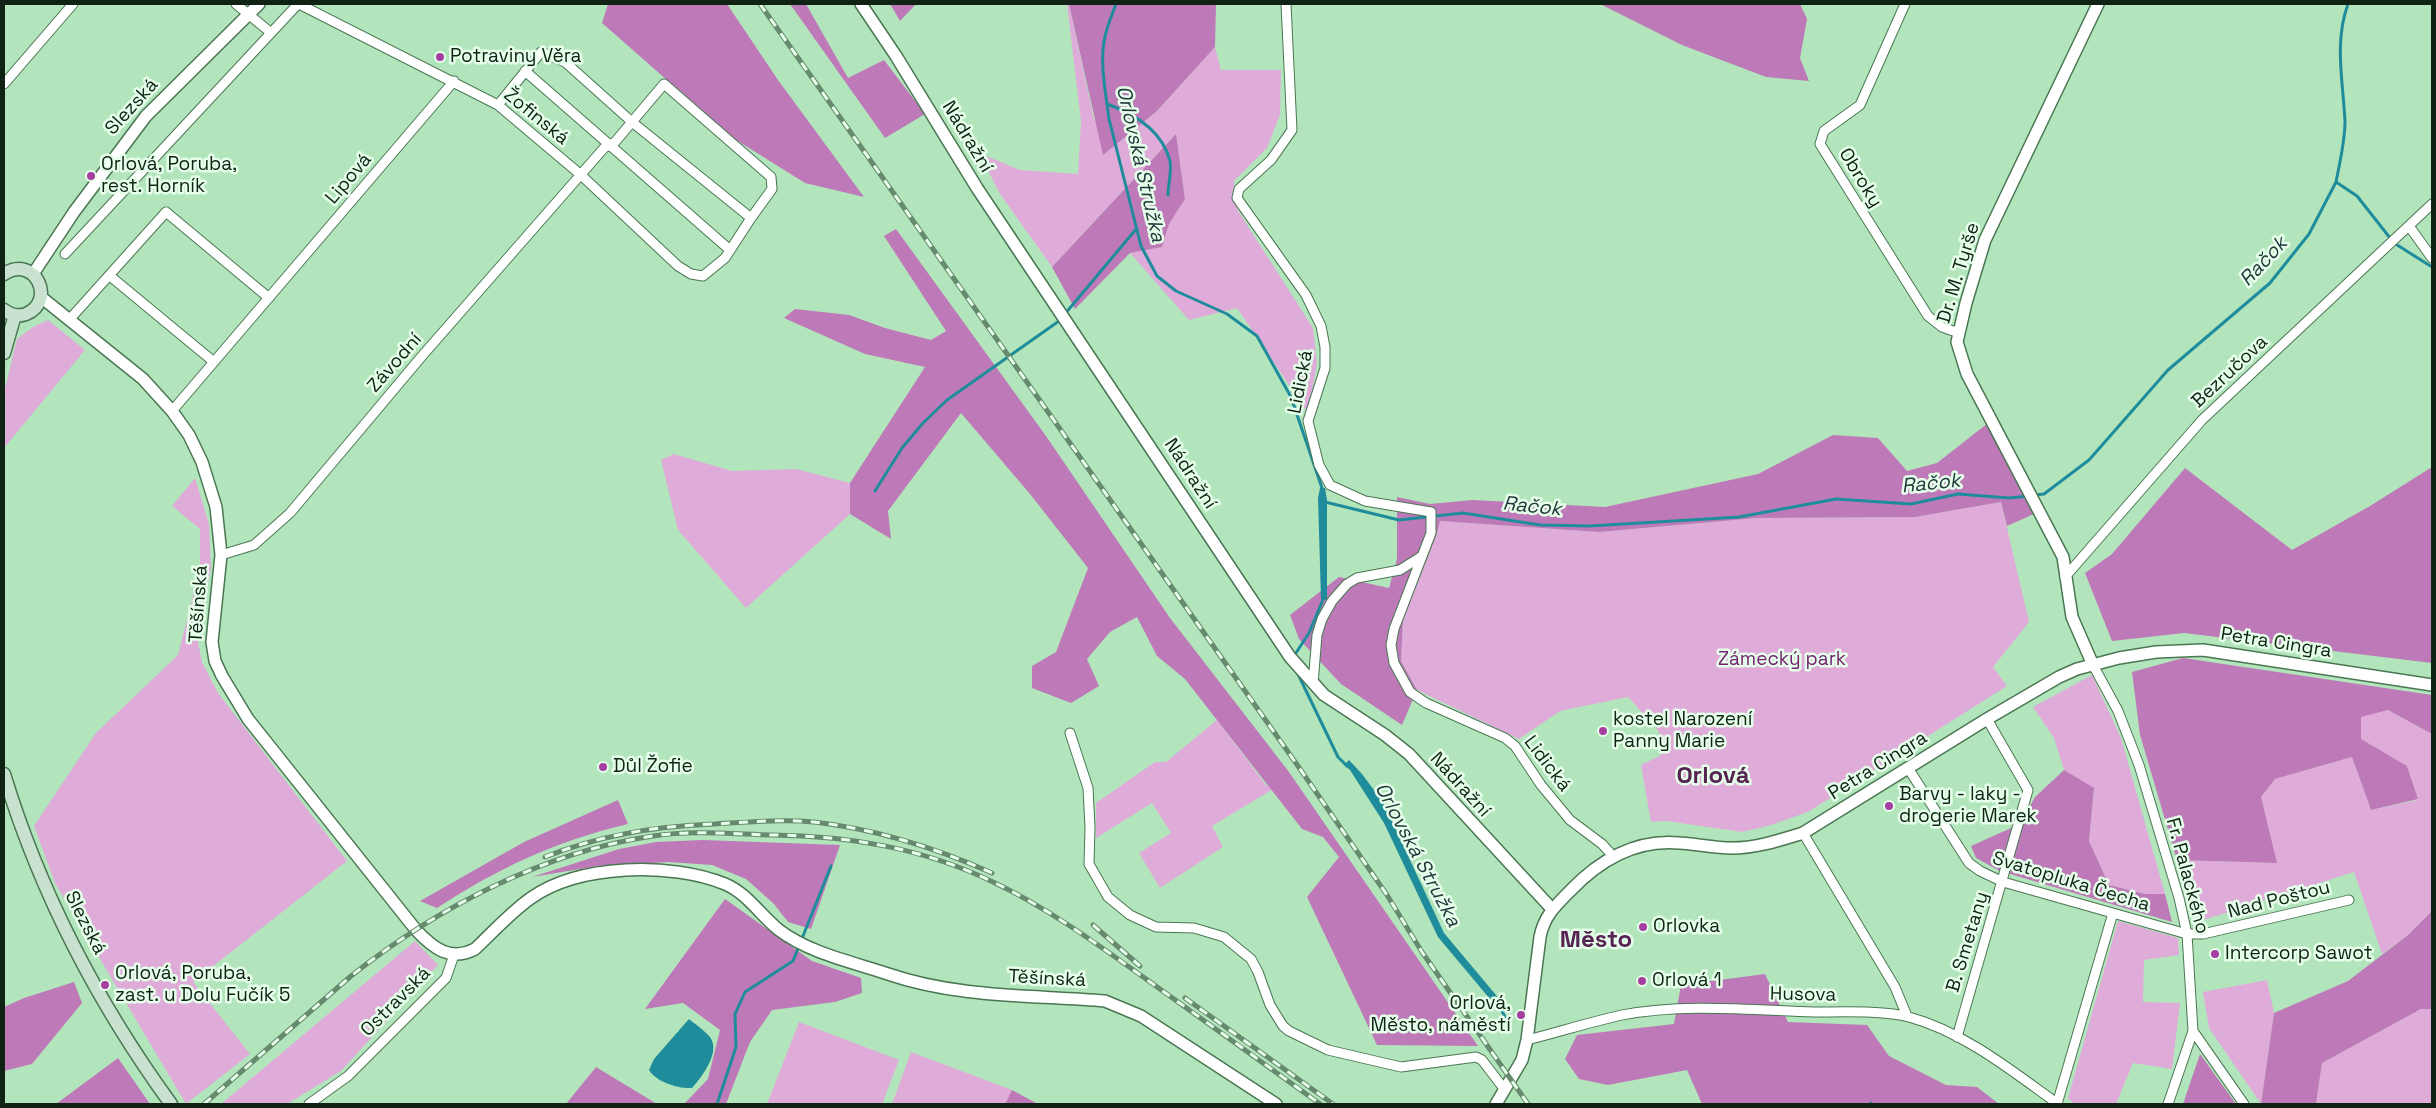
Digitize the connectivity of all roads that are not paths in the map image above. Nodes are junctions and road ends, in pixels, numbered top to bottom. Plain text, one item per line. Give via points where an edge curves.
1 (73, 4) edge
2 (236, 4) edge
3 (260, 4) edge
4 (299, 4) edge
5 (862, 4) edge
6 (1286, 4) edge
7 (1905, 4) edge
8 (2098, 4) edge
9 (250, 14) junction
10 (270, 32) junction
11 (525, 71) junction
12 (454, 81) junction
13 (4, 84) edge
14 (498, 105) junction
15 (632, 122) junction
16 (609, 146) junction
17 (581, 175) junction
18 (2432, 204) edge
19 (751, 218) junction
20 (2409, 226) junction
21 (64, 254) dead end
22 (728, 254) junction
23 (2432, 258) edge
24 (4, 272) edge
25 (33, 274) junction
26 (110, 276) junction
27 (41, 297) junction
28 (269, 298) junction
29 (9, 313) edge
30 (69, 320) junction
31 (1959, 333) junction
32 (4, 353) edge
33 (214, 362) junction
34 (172, 412) junction
35 (221, 555) junction
36 (1422, 556) junction
37 (2065, 577) junction
38 (2093, 665) junction
39 (1313, 684) junction
40 (2432, 686) edge
41 (1986, 719) junction
42 (1070, 733) dead end
43 (1908, 768) junction
44 (4, 774) edge
45 (1803, 833) junction
46 (1613, 856) junction
47 (2003, 882) junction
48 (2348, 900) dead end
49 (1552, 909) junction
50 (2113, 913) junction
51 (2187, 934) junction
52 (454, 955) junction
53 (1908, 1016) junction
54 (2193, 1031) junction
55 (1957, 1037) junction
56 (1527, 1040) junction
57 (1505, 1090) junction
58 (171, 1104) edge
59 (309, 1104) edge
60 (1276, 1104) edge
61 (1496, 1104) edge
62 (2058, 1104) edge
63 (2168, 1104) edge
64 (2244, 1104) edge

1 - 13 street
2 - 9 street
3 - 9 street, Slezská
4 - 10 street
4 - 12 street, Žofinská
5 - 39 street, Nádražní via 986,201 1267,624
6 - 36 street, Lidická via 1292,130 1271,160 1239,190 1238,198 1306,294 1321,326 1324,368 1308,420 1319,465 1330,485 1365,501 1431,512 1431,533
7 - 31 street, Obroky via 1860,106 1824,131 1820,144 1928,316 1942,327
8 - 31 street, Dr. M. Tyrše via 1992,220
9 - 10 street
9 - 25 street, Slezská via 146,116 74,212
10 - 21 street
11 - 14 street
11 - 15 street via 541,52 565,62
11 - 16 street
12 - 14 street, Žofinská
12 - 28 street, Lipová
14 - 17 street, Žofinská
15 - 16 street, Závodní
15 - 19 street
15 - 19 street, Žofinská via 664,84 771,177 772,189
16 - 17 street, Závodní
16 - 22 street
17 - 22 street, Žofinská via 678,266 691,274 703,276
17 - 35 street, Závodní via 409,370 290,513 254,545
18 - 20 street, Bezručova
19 - 22 street, Žofinská
20 - 23 street
20 - 37 street, Bezručova via 2202,420
24 - 25 main road via 20,269
25 - 27 main road via 40,285
26 - 28 street via 166,212
26 - 30 street
26 - 33 street
27 - 29 main road via 28,313
27 - 30 street, Těšínská
28 - 33 street, Lipová
29 - 32 main road
30 - 34 street, Těšínská via 143,379
31 - 37 street, Dr. M. Tyrše via 1958,350 1962,362 2063,557
33 - 34 street, Lipová
34 - 35 street, Těšínská via 202,462 216,507
35 - 52 street, Těšínská via 212,642 222,676 248,719 416,930 436,950
36 - 39 street via 1400,570 1357,578 1332,601 1317,635
36 - 46 street, Lidická via 1391,645 1394,663 1410,692 1426,703 1516,746 1541,785 1570,820
37 - 38 street, Dr. M. Tyrše via 2072,617
38 - 40 street, Petra Cingra via 2156,652 2203,650
38 - 41 street, Petra Cingra via 2059,677
38 - 51 street, Fr. Palackého via 2118,710 2139,765 2182,907
39 - 49 street, Nádražní via 1409,754
41 - 43 street, Petra Cingra
41 - 47 street, B. Smetany via 2028,790
42 - 57 street via 1088,788 1089,864 1108,898 1144,923 1207,931 1242,949 1258,972 1270,1005 1289,1031 1328,1050 1401,1068 1476,1057 1482,1060
43 - 45 street, Petra Cingra
43 - 47 street, Svatopluka Čecha via 1969,863
44 - 58 main road, Slezská via 38,872 58,914 117,1022
45 - 46 street, Petra Cingra via 1732,848 1677,842 1650,844
45 - 53 street via 1896,988
46 - 49 street, Petra Cingra via 1583,878
47 - 50 street, Svatopluka Čecha
47 - 55 street, B. Smetany
48 - 51 street, Nad Poštou via 2203,934
49 - 56 street, Petra Cingra via 1544,921 1540,937
50 - 51 street, Svatopluka Čecha
50 - 62 street, Husova
51 - 54 street, Fr. Palackého
52 - 59 street, Ostravská via 446,978 348,1076
52 - 60 street, Těšínská via 475,949 531,898 565,881 633,870 663,870 726,884 794,940 890,975 983,994 1105,1001 1121,1006
53 - 55 street, Husova
53 - 56 street, Husova via 1707,1009 1623,1015
54 - 63 street, Fr. Palackého
54 - 64 street
55 - 62 street, Husova
56 - 57 street, Petra Cingra via 1522,1060
57 - 61 street, Petra Cingra

